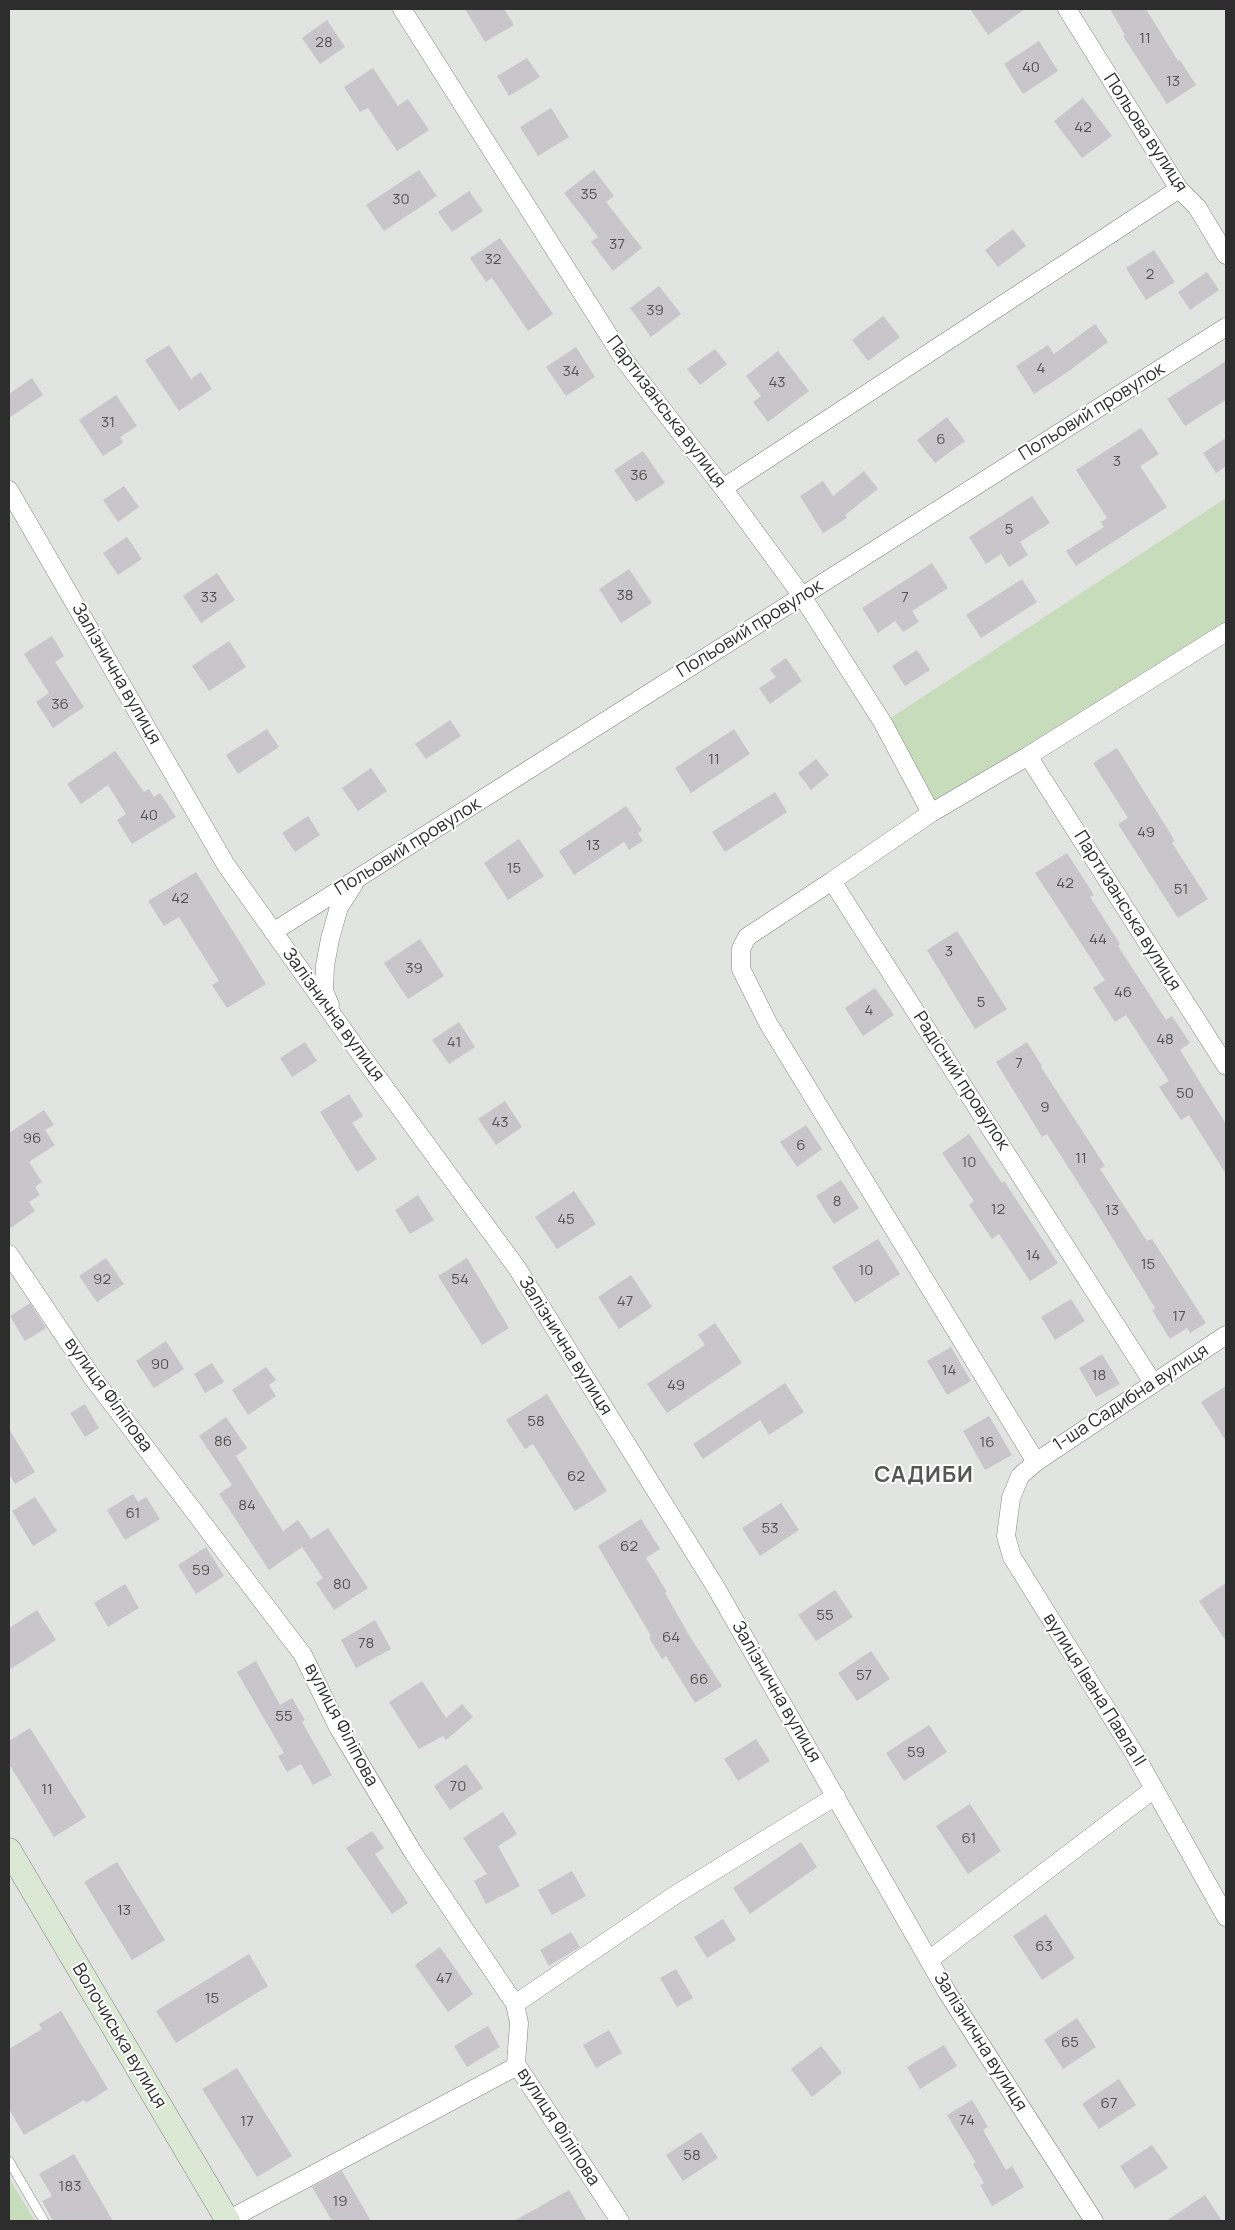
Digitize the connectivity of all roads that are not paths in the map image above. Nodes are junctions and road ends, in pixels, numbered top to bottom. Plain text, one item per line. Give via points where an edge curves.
1 (402, 9) edge
2 (1067, 9) edge
3 (1179, 189) junction
4 (1226, 255) edge
5 (1226, 327) edge
6 (723, 488) junction
7 (9, 490) edge
8 (802, 596) junction
9 (1225, 637) edge
10 (1028, 756) junction
11 (931, 813) junction
12 (357, 879) junction
13 (832, 881) junction
14 (273, 932) junction
15 (337, 1022) junction
16 (1226, 1066) edge
17 (9, 1254) edge
18 (1226, 1336) edge
19 (1153, 1383) junction
20 (1036, 1462) junction
21 (1154, 1789) junction
22 (836, 1796) junction
23 (9, 1850) edge
24 (1226, 1917) edge
25 (930, 1960) junction
26 (515, 2004) junction
27 (517, 2066) junction
28 (9, 2161) edge
29 (44, 2221) edge
30 (228, 2221) edge
31 (620, 2221) edge
32 (1094, 2221) edge

1 - 6 street, Партизанська вулиця via 625,361
2 - 3 street, Польова вулиця
3 - 4 street, Польова вулиця via 1197,207
3 - 6 street
5 - 8 street, Польовий провулок
6 - 8 street, Партизанська вулиця
7 - 14 street, Залізнична вулиця via 226,865
8 - 11 street, Партизанська вулиця via 884,723
8 - 12 street, Польовий провулок
9 - 10 street
10 - 11 street
10 - 16 street, Партизанська вулиця
11 - 13 street
12 - 14 street, Польовий провулок
12 - 15 street via 339,907 325,966 324,991
13 - 19 street, Радісний провулок
13 - 20 street via 747,937 741,949 741,969 768,1023
14 - 15 street, Залізнична вулиця
15 - 22 street, Залізнична вулиця via 517,1268 715,1586
17 - 26 street, вулиця Філіпова via 92,1377 304,1655 338,1727 414,1854
18 - 19 street, 1-ша Садибна вулиця
19 - 20 street, 1-ша Садибна вулиця
20 - 21 street, вулиця Івана Павла II via 1020,1476 1011,1498 1006,1536 1012,1557
21 - 24 street, вулиця Івана Павла II
21 - 25 street
22 - 25 street, Залізнична вулиця
22 - 26 street via 675,1895
23 - 30 main road, Волочиська вулиця
25 - 32 street, Залізнична вулиця via 947,1992
26 - 27 street, вулиця Філіпова via 519,2023
27 - 30 street
27 - 31 street, вулиця Філіпова
28 - 29 lane

